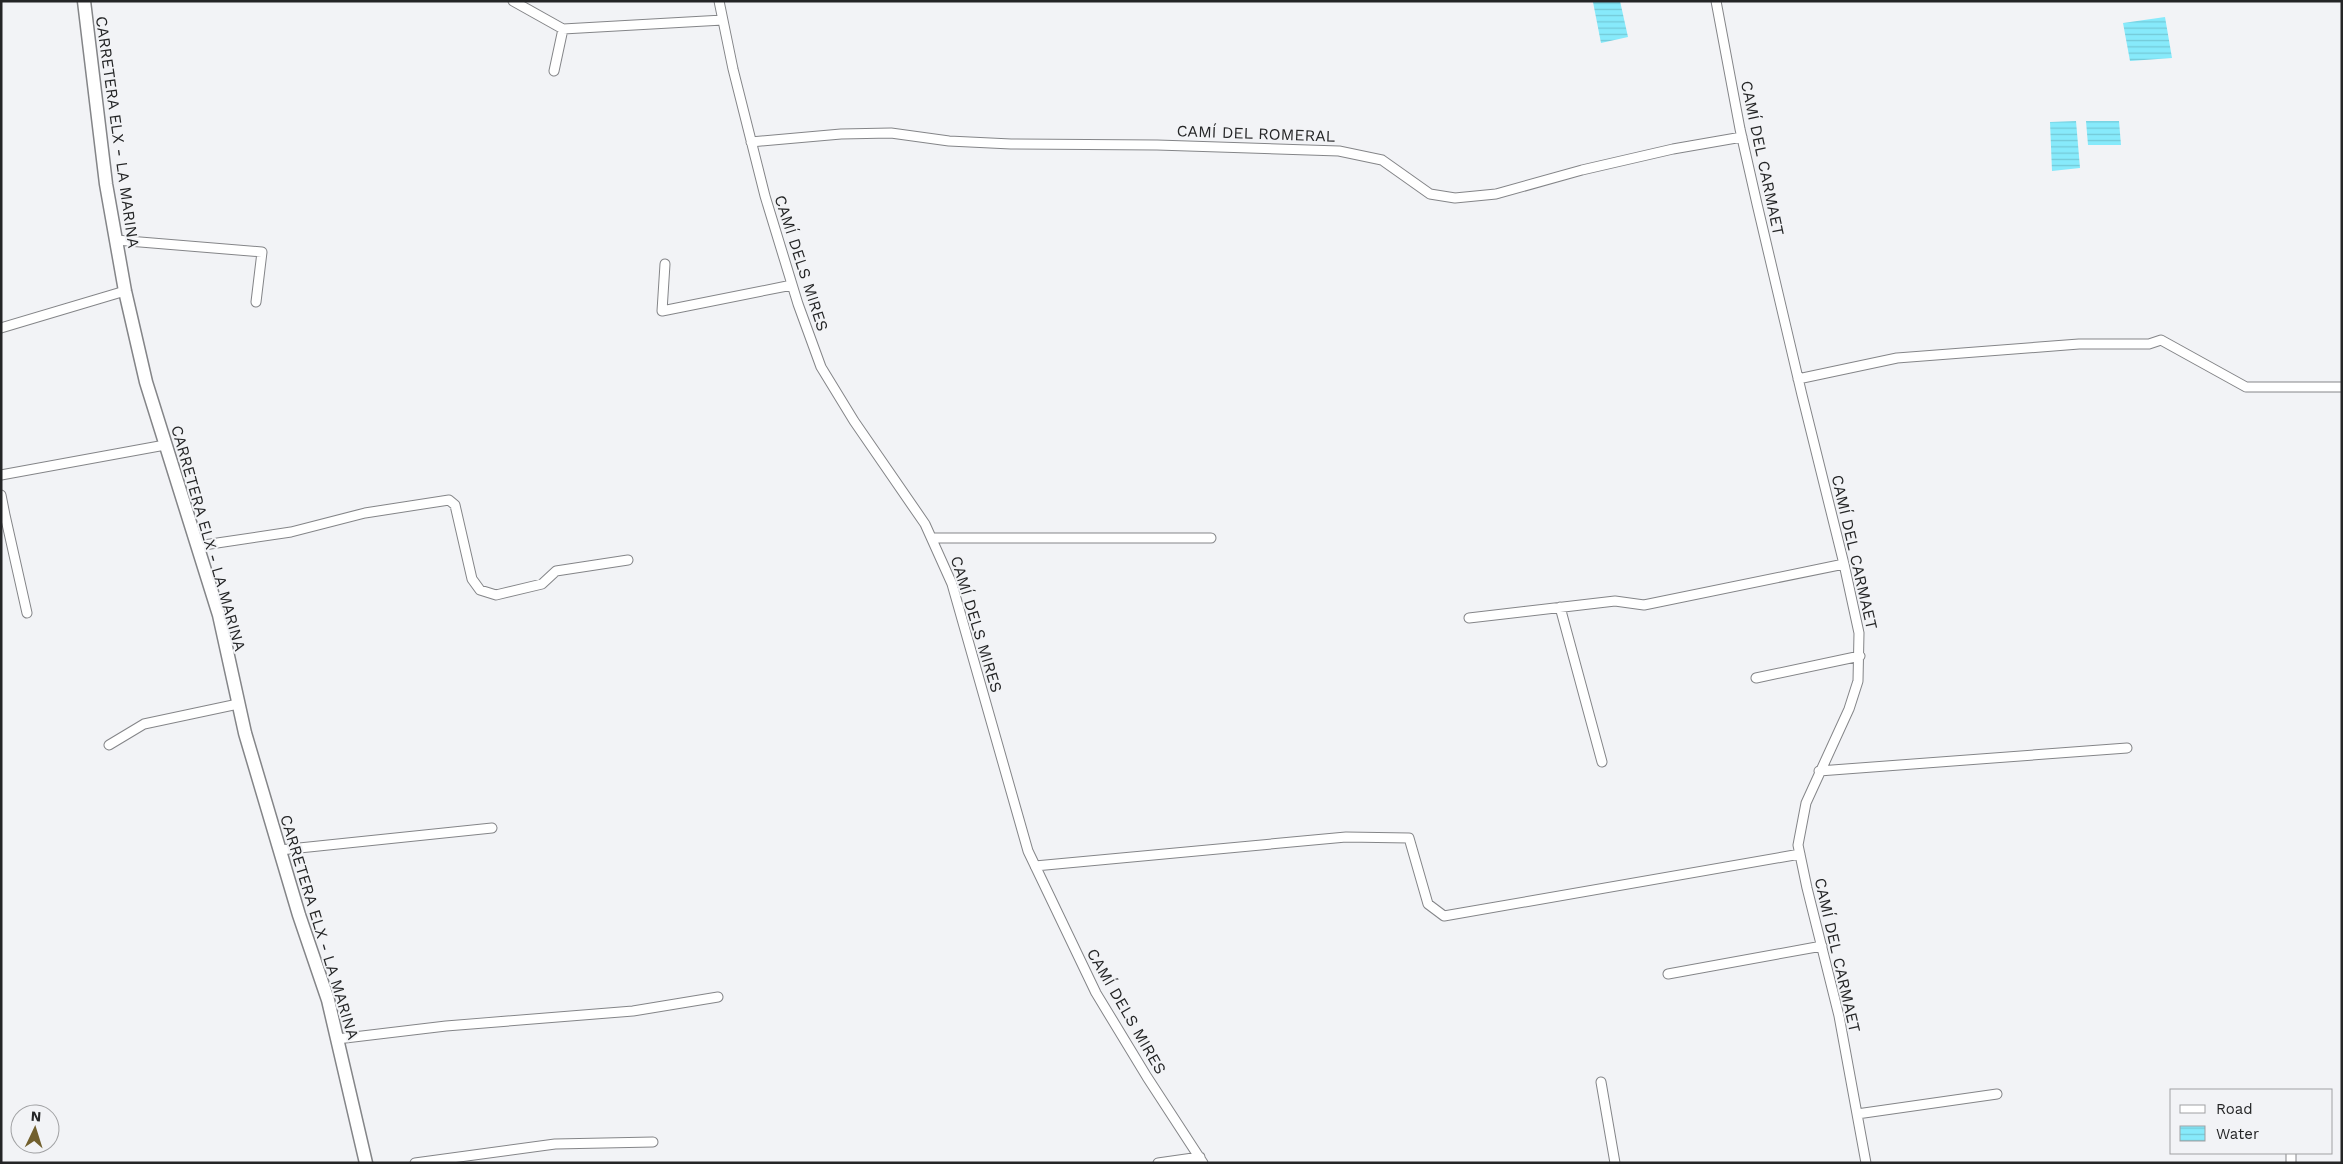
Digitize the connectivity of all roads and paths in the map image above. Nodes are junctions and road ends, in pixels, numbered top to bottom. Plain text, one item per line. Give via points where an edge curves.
1 (84, 1) edge
2 (513, 1) edge
3 (719, 1) edge
4 (1716, 1) edge
5 (723, 20) junction
6 (562, 29) junction
7 (554, 71) dead end
8 (1742, 137) junction
9 (751, 142) junction
10 (116, 240) junction
11 (665, 264) dead end
12 (792, 285) junction
13 (125, 291) junction
14 (256, 302) dead end
15 (1, 328) edge
16 (1798, 380) junction
17 (2342, 387) edge
18 (165, 445) junction
19 (1, 475) edge
20 (1, 495) edge
21 (3, 515) edge
22 (932, 538) junction
23 (1211, 538) dead end
24 (197, 546) junction
25 (628, 560) dead end
26 (1844, 564) junction
27 (1560, 607) junction
28 (27, 613) dead end
29 (1469, 618) dead end
30 (1860, 656) junction
31 (1756, 678) dead end
32 (238, 704) junction
33 (109, 745) dead end
34 (2127, 748) dead end
35 (1602, 762) dead end
36 (1820, 771) junction
37 (492, 828) dead end
38 (280, 850) junction
39 (1800, 854) junction
40 (1035, 866) junction
41 (1822, 946) junction
42 (1668, 974) dead end
43 (718, 997) dead end
44 (338, 1039) junction
45 (1601, 1082) dead end
46 (1997, 1094) dead end
47 (1857, 1114) junction
48 (654, 1142) dead end
49 (1202, 1160) edge
50 (366, 1163) edge
51 (415, 1163) edge
52 (1158, 1163) edge
53 (1615, 1163) edge
54 (1866, 1163) edge

1 - 10 main road, CARRETERA ELX - LA MARINA
2 - 6 street
3 - 5 street, CAMÍ DELS MIRES
4 - 8 street, CAMÍ DEL CARMAET
5 - 6 street
5 - 9 street, CAMÍ DELS MIRES
6 - 7 street
8 - 9 street, CAMÍ DEL ROMERAL via 1673,149 1496,194 1454,198 1430,194 1382,160 1340,151 1011,144 949,141 891,133
8 - 16 street, CAMÍ DEL CARMAET
9 - 12 street, CAMÍ DELS MIRES
10 - 13 main road, CARRETERA ELX - LA MARINA
10 - 14 street via 262,252
11 - 12 street via 662,311
12 - 22 street, CAMÍ DELS MIRES via 821,367
13 - 15 street
13 - 18 main road, CARRETERA ELX - LA MARINA via 146,382
16 - 17 street via 1897,358 2079,344 2149,344 2161,340 2246,387
16 - 26 street, CAMÍ DEL CARMAET
18 - 19 street
18 - 24 main road, CARRETERA ELX - LA MARINA
20 - 21 street
21 - 28 street
22 - 23 street
22 - 40 street, CAMÍ DELS MIRES via 952,584
24 - 25 street via 291,532 365,513 448,500 455,506 472,579 480,590 496,595 542,584 556,571
24 - 32 main road, CARRETERA ELX - LA MARINA via 219,615
26 - 27 street via 1644,605 1615,601
26 - 30 street, CAMÍ DEL CARMAET via 1859,632
27 - 29 street
27 - 35 street
30 - 31 street
30 - 36 street, CAMÍ DEL CARMAET via 1858,681 1849,709
32 - 33 street via 144,724
32 - 38 main road, CARRETERA ELX - LA MARINA
34 - 36 street
36 - 39 street, CAMÍ DEL CARMAET via 1806,803 1798,845
37 - 38 street
38 - 44 main road, CARRETERA ELX - LA MARINA
39 - 40 street via 1444,916 1428,904 1409,838 1346,837
39 - 41 street, CAMÍ DEL CARMAET
40 - 49 street, CAMÍ DELS MIRES via 1096,993
41 - 42 street
41 - 47 street, CAMÍ DEL CARMAET
43 - 44 street via 634,1011 446,1026
44 - 50 main road, CARRETERA ELX - LA MARINA
45 - 53 street
46 - 47 street
47 - 54 street, CAMÍ DEL CARMAET
48 - 51 street via 555,1144
49 - 52 street

